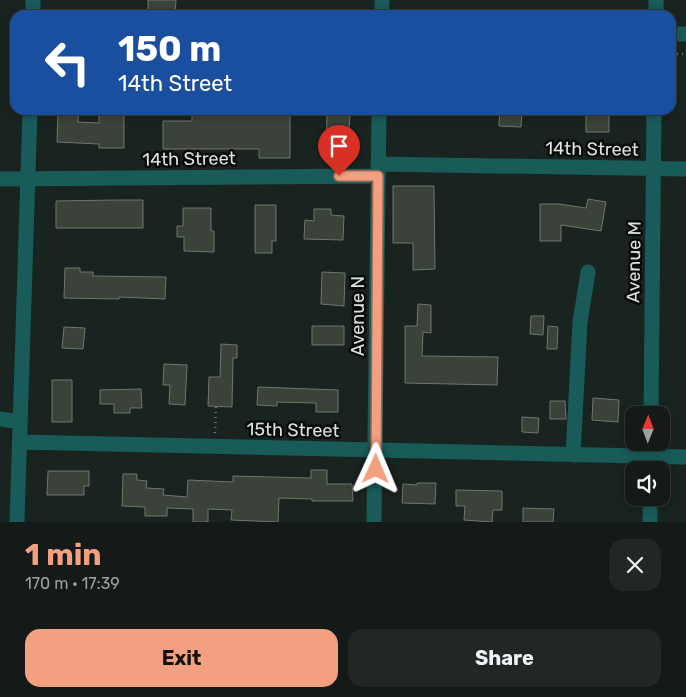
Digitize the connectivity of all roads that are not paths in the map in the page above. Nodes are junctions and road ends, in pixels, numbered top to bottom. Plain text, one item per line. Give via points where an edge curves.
1 (30, 115) edge
2 (379, 115) edge
3 (654, 115) edge
4 (653, 168) junction
5 (686, 169) edge
6 (378, 170) junction
7 (0, 179) edge
8 (28, 179) junction
9 (588, 272) dead end
10 (651, 406) edge
11 (0, 419) edge
12 (19, 422) junction
13 (19, 442) junction
14 (376, 451) junction
15 (574, 455) junction
16 (650, 456) edge
17 (686, 457) edge
18 (650, 506) edge
19 (17, 522) edge
20 (374, 522) edge
21 (650, 522) edge

1 - 8 street
2 - 6 street, Avenue N
3 - 4 street, Avenue M
4 - 5 street, 14th Street
4 - 6 street, 14th Street
4 - 10 street, Avenue M
6 - 8 street, 14th Street
6 - 14 street, Avenue N
7 - 8 street, 14th Street
8 - 12 street
9 - 15 street via 580,322
11 - 12 street
12 - 13 street
13 - 14 street, 15th Street
13 - 19 street
14 - 15 street, 15th Street
14 - 20 street, Avenue N
15 - 16 street, 15th Street
16 - 17 street, 15th Street
18 - 21 street

